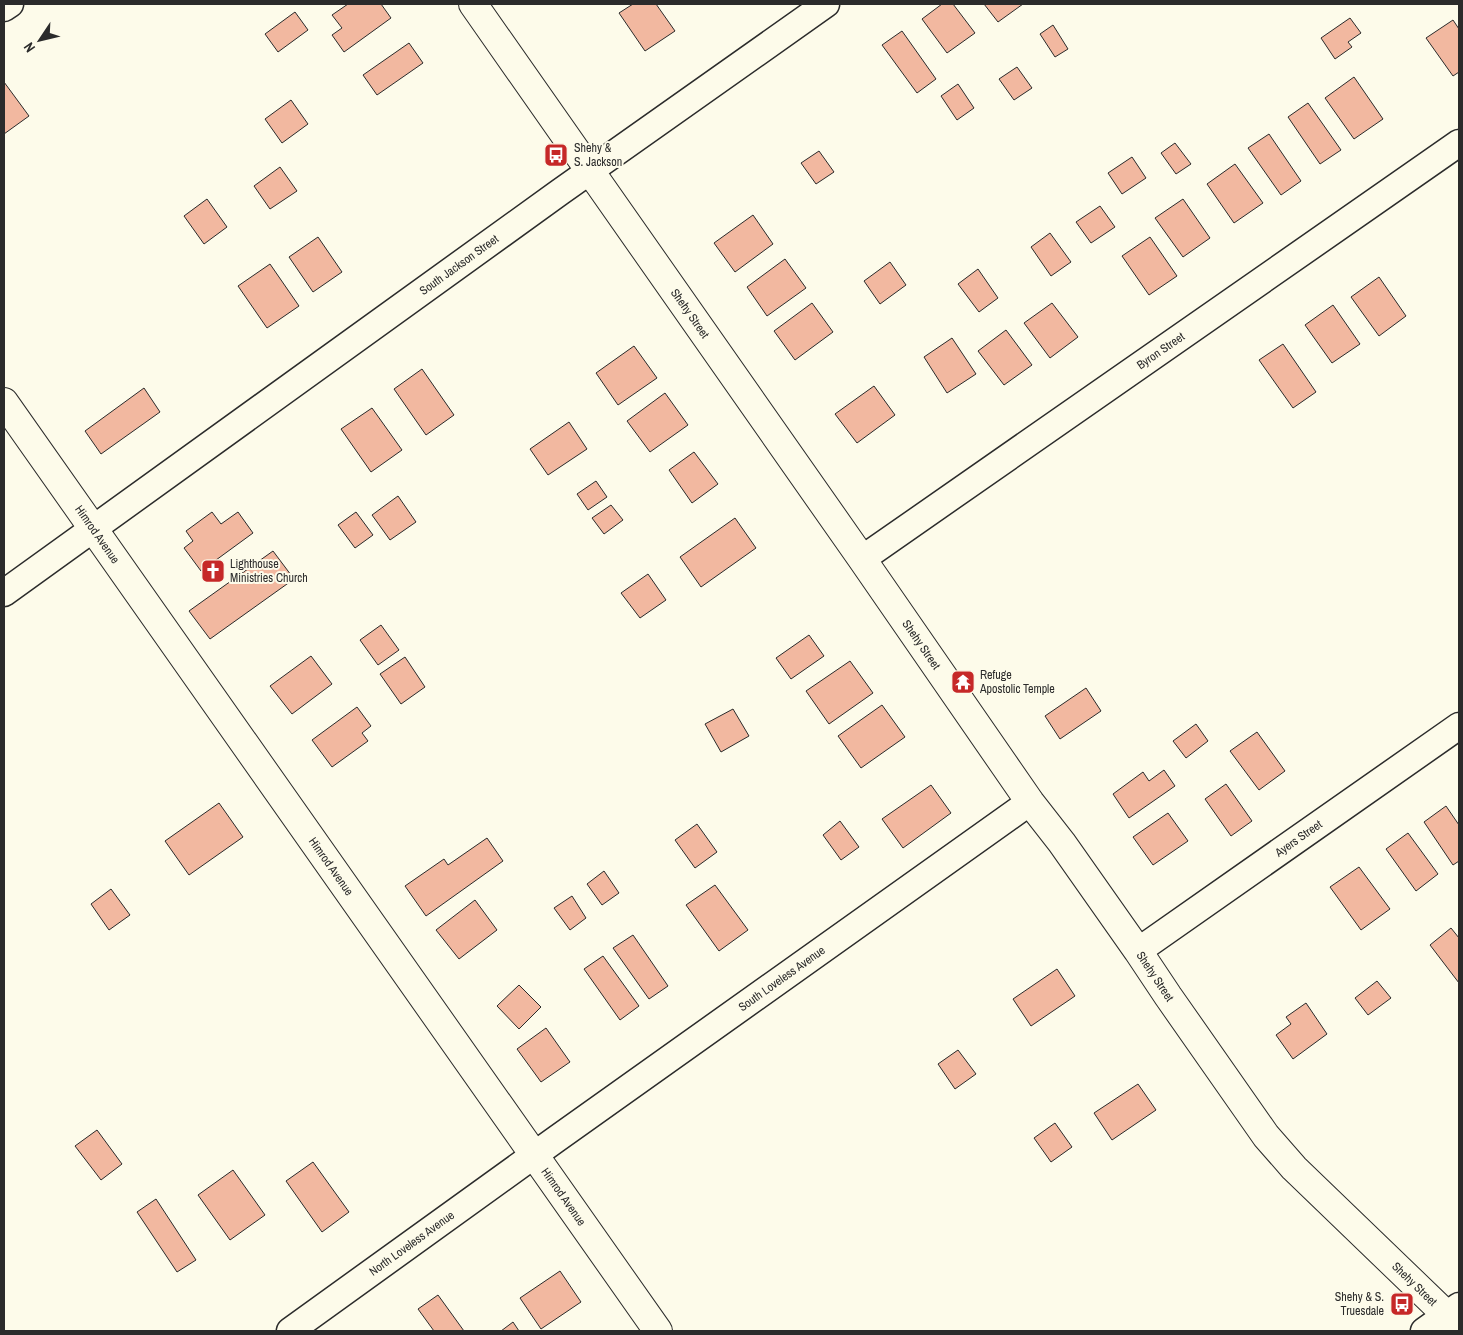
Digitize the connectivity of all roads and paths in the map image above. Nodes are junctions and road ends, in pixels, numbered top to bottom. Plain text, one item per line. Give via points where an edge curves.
1 (10, 4) edge
2 (473, 4) edge
3 (826, 4) edge
4 (4, 8) edge
5 (1459, 143) edge
6 (590, 170) junction
7 (4, 402) edge
8 (94, 530) junction
9 (862, 559) junction
10 (4, 594) edge
11 (1459, 726) edge
12 (1030, 802) junction
13 (1138, 950) junction
14 (534, 1156) junction
15 (1455, 1316) edge
16 (290, 1331) edge
17 (658, 1331) edge
18 (1424, 1331) edge

1 - 4 street
2 - 6 street, Shehy Street
3 - 6 street, South Jackson Street
5 - 9 street, Byron Street
6 - 8 street, South Jackson Street
6 - 9 street, Shehy Street
7 - 8 street, Himrod Avenue
8 - 10 street, South Jackson Street
8 - 14 street, Himrod Avenue
9 - 12 street, Shehy Street
11 - 13 street, Ayers Street
12 - 13 street, Shehy Street
12 - 14 street, South Loveless Avenue
13 - 15 street, Shehy Street via 1266,1136 1294,1168
14 - 16 street, North Loveless Avenue
14 - 17 street, Himrod Avenue
15 - 18 street

